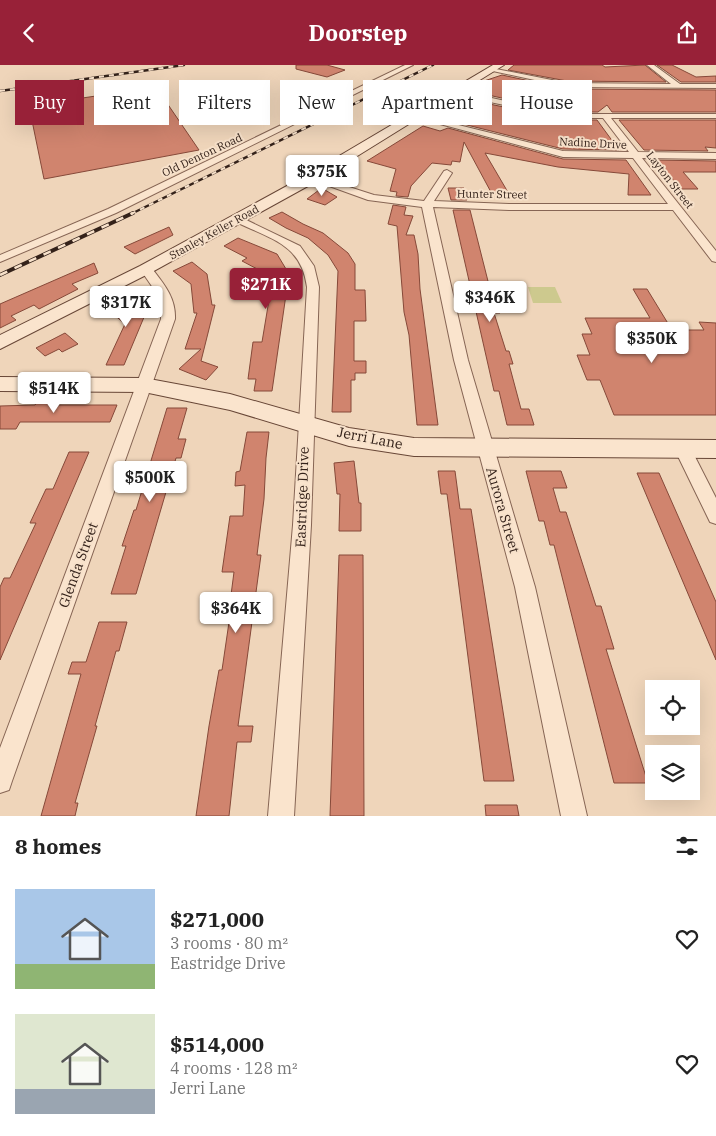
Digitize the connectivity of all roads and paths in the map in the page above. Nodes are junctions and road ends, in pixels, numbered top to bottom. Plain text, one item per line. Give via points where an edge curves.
1 (410, 65) edge
2 (650, 65) edge
3 (495, 67) edge
4 (473, 80) edge
5 (679, 86) junction
6 (716, 86) edge
7 (492, 99) edge
8 (716, 116) edge
9 (604, 117) junction
10 (399, 125) edge
11 (449, 125) edge
12 (716, 155) edge
13 (635, 156) junction
14 (447, 173) dead end
15 (312, 178) junction
16 (427, 204) junction
17 (675, 207) junction
18 (238, 219) junction
19 (0, 259) edge
20 (716, 259) edge
21 (146, 269) junction
22 (0, 343) edge
23 (0, 384) edge
24 (144, 385) junction
25 (305, 423) junction
26 (485, 448) junction
27 (682, 448) junction
28 (716, 449) edge
29 (716, 516) edge
30 (0, 781) edge
31 (281, 816) edge
32 (574, 816) edge

1 - 19 street, Old Denton Road via 112,211
2 - 5 street
3 - 4 street, Stanley Keller Road
3 - 5 street via 567,85
5 - 6 street
7 - 9 street via 565,116
8 - 9 street
9 - 13 street, Layton Street
10 - 15 street, Stanley Keller Road
11 - 13 street, Nadine Drive via 549,151
12 - 13 street, Nadine Drive
13 - 17 street, Layton Street
14 - 16 street
15 - 16 street, Hunter Street via 372,198
15 - 18 street, Stanley Keller Road
16 - 17 street, Hunter Street
16 - 26 street, Aurora Street via 461,360
17 - 20 street, Layton Street
18 - 21 street, Stanley Keller Road
18 - 25 street, Eastridge Drive via 296,248 311,270 313,287
21 - 22 street, Stanley Keller Road
21 - 24 street, Glenda Street via 167,298 170,308
23 - 24 street, Jerri Lane
24 - 25 street, Jerri Lane via 230,401
24 - 30 street, Glenda Street
25 - 26 street, Jerri Lane via 349,437 414,447
25 - 31 street, Eastridge Drive via 302,525
26 - 27 street, Jerri Lane
26 - 32 street, Aurora Street via 525,587
27 - 28 street, Jerri Lane
27 - 29 street

